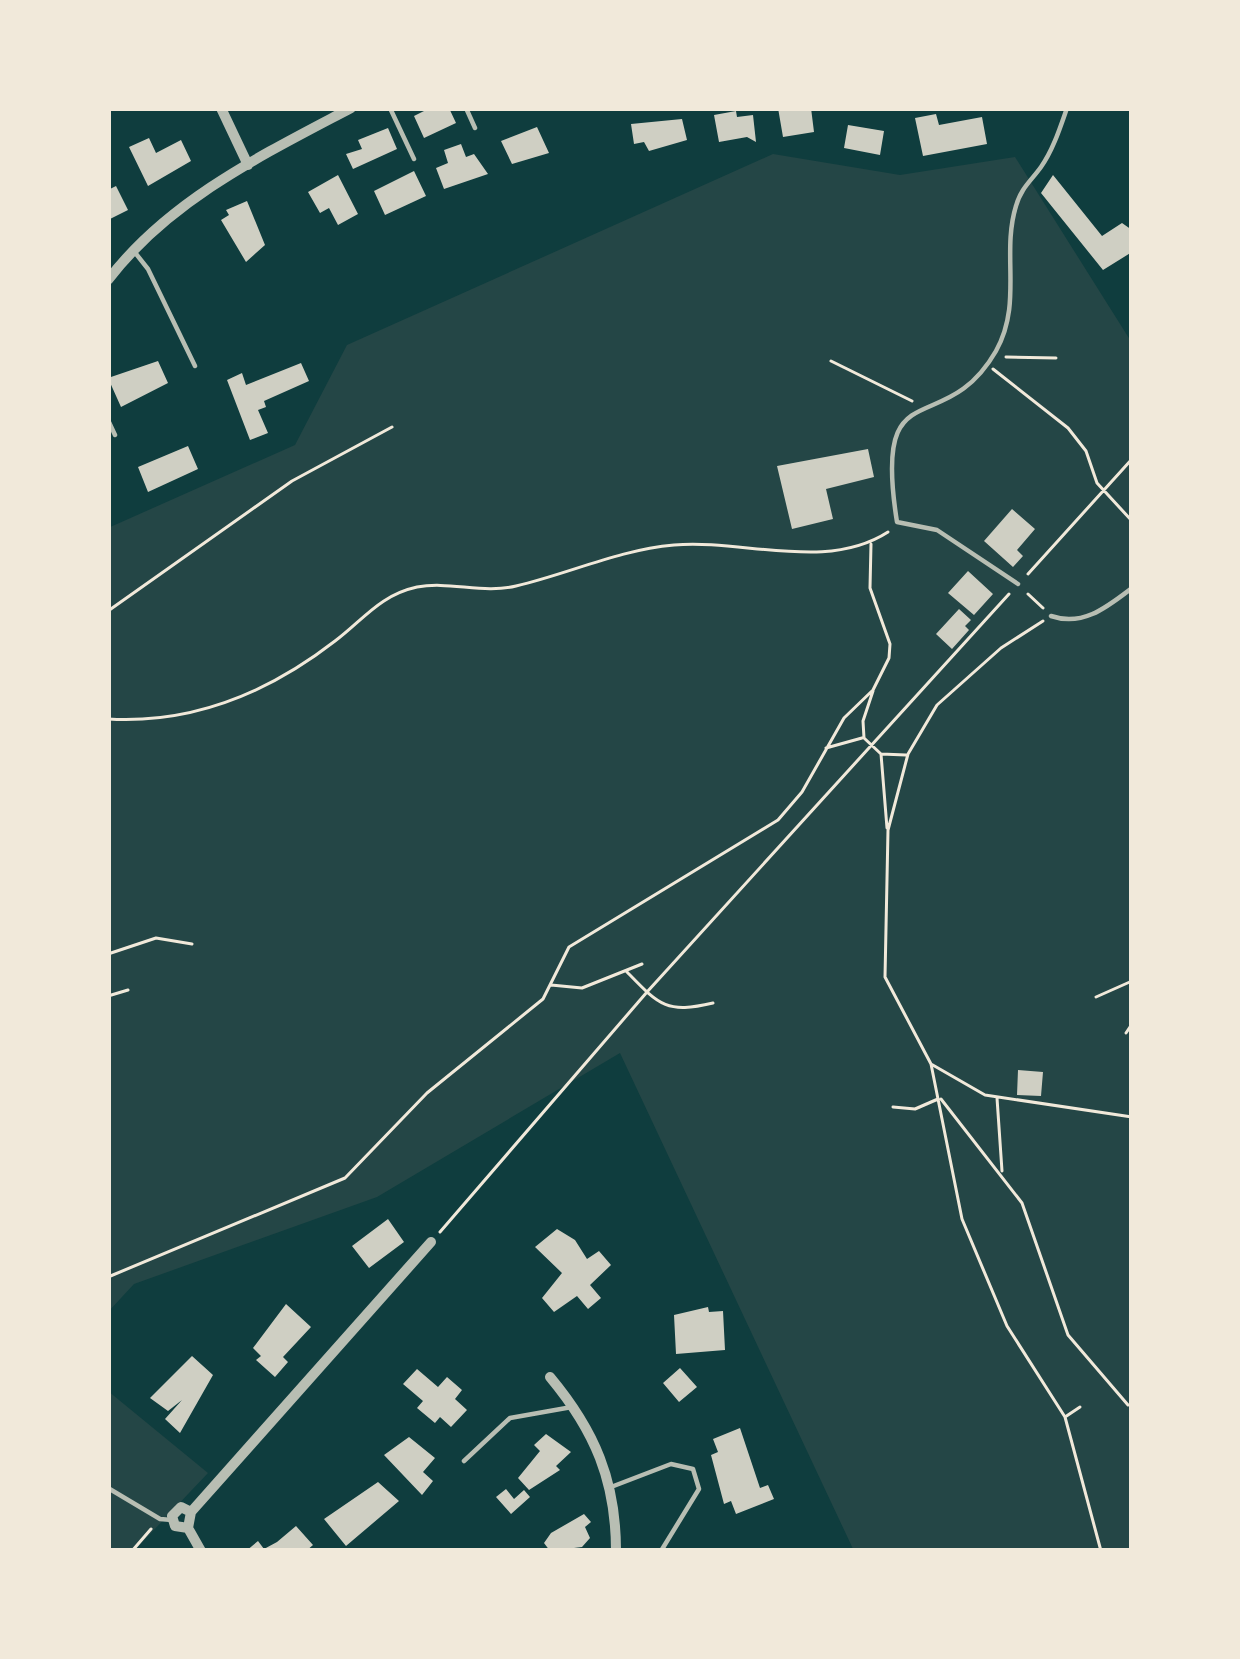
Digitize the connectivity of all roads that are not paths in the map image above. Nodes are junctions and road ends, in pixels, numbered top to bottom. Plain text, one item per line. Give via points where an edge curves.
1 (221, 108) edge
2 (351, 108) edge
3 (390, 108) edge
4 (466, 108) edge
5 (1067, 108) edge
6 (475, 128) dead end
7 (414, 159) dead end
8 (248, 165) junction
9 (133, 250) junction
10 (108, 280) edge
11 (195, 367) dead end
12 (108, 420) edge
13 (115, 435) dead end
14 (1018, 584) road end
15 (1132, 588) edge
16 (1051, 616) road end
17 (431, 1242) road end
18 (550, 1377) dead end
19 (574, 1407) junction
20 (464, 1461) dead end
21 (611, 1486) junction
22 (108, 1488) edge
23 (191, 1512) junction
24 (166, 1519) junction
25 (188, 1528) junction
26 (201, 1551) edge
27 (616, 1551) edge
28 (661, 1551) edge

1 - 8 street
2 - 8 street
3 - 7 lane
4 - 6 lane
5 - 14 lane via 1015,207 1013,302 992,357 964,387 925,406 895,434 889,452 898,522 937,530
8 - 9 street
9 - 10 street
9 - 11 lane
12 - 13 lane
15 - 16 lane via 1088,618
17 - 23 street
18 - 19 street
19 - 20 lane via 510,1418
19 - 21 street
21 - 27 street
21 - 28 lane via 671,1464 693,1468 699,1489
22 - 24 lane
23 - 24 street via 178,1508
23 - 25 street
24 - 25 street
25 - 26 street

